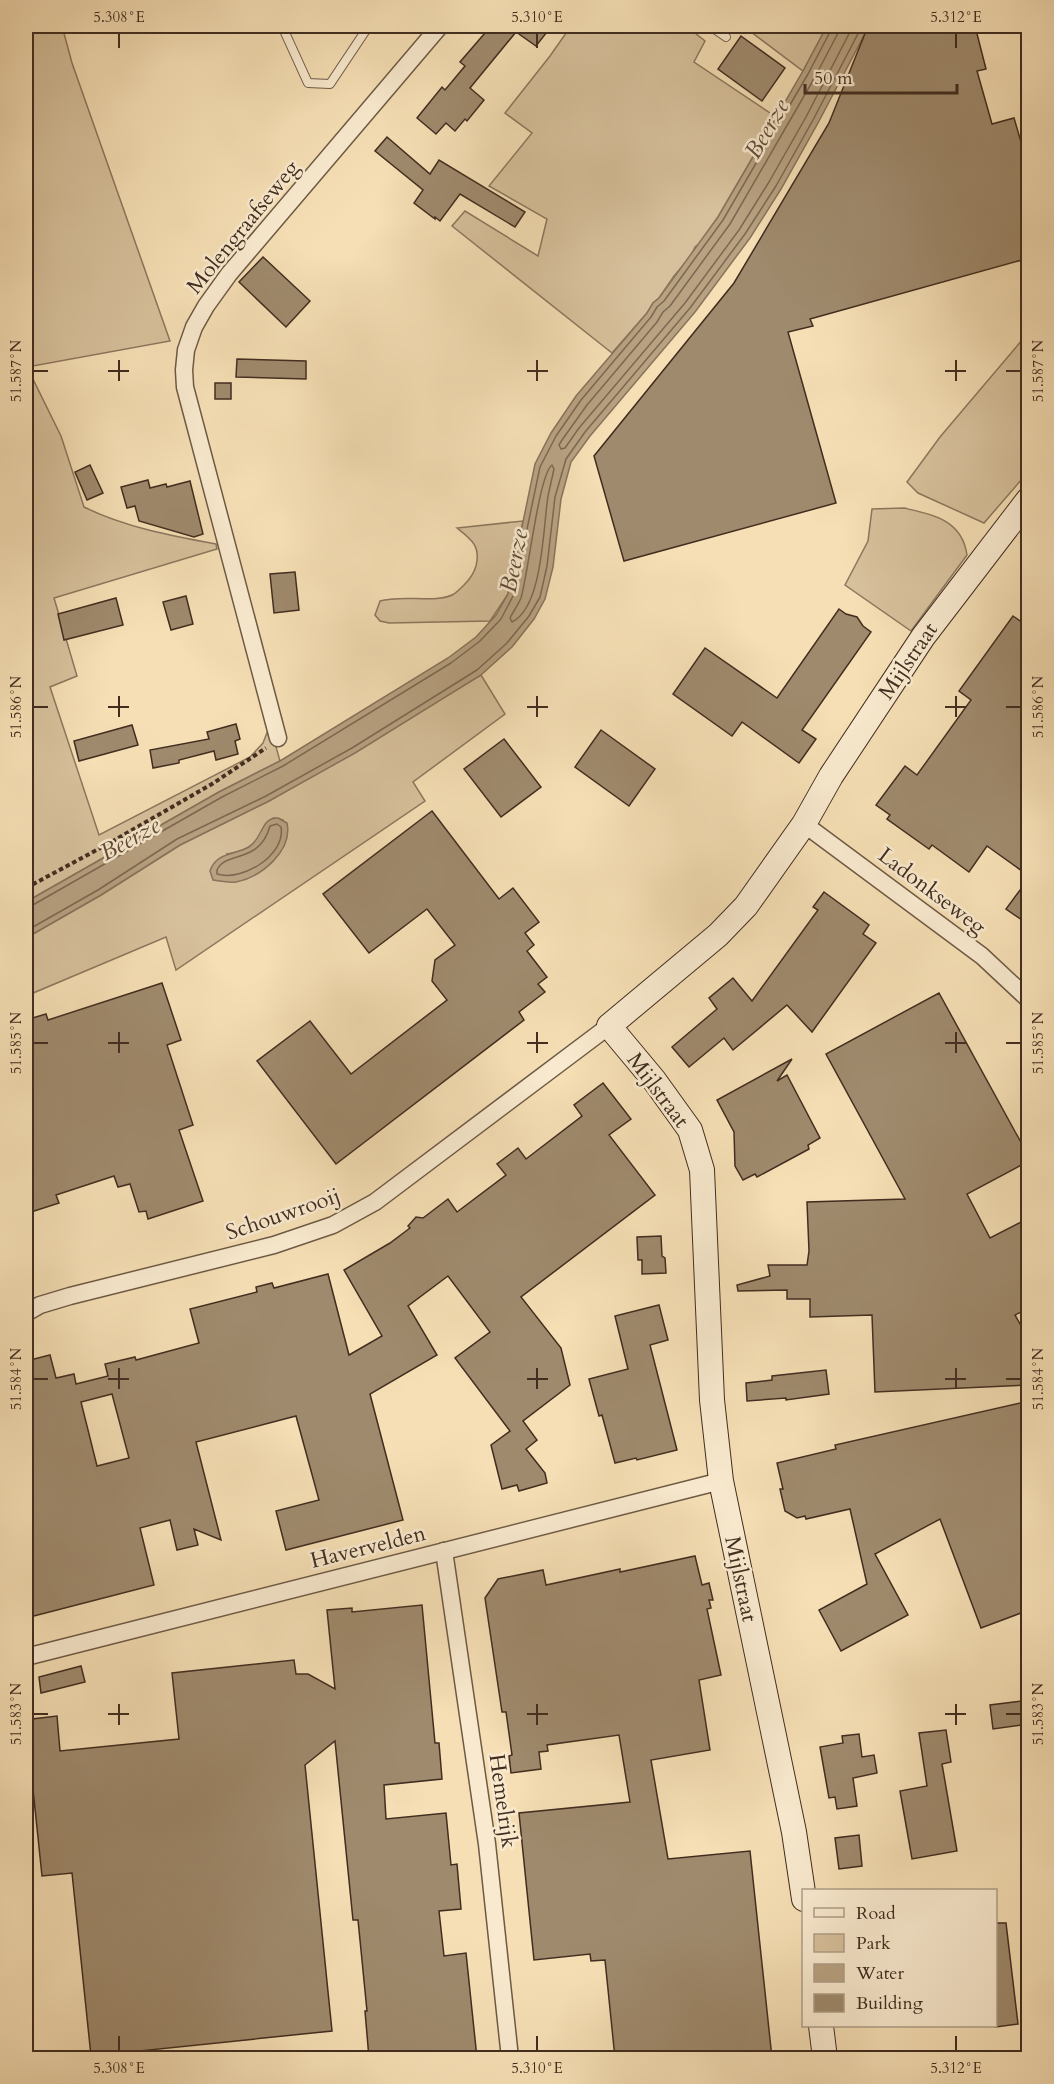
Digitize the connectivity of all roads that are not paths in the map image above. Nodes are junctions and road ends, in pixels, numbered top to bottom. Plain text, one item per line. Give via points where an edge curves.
1 (282, 26) edge
2 (366, 26) edge
3 (440, 26) edge
4 (710, 26) edge
5 (726, 37) dead end
6 (1029, 500) edge
7 (278, 738) road end
8 (804, 824) junction
9 (1029, 999) edge
10 (609, 1026) junction
11 (26, 1313) edge
12 (721, 1481) junction
13 (444, 1551) junction
14 (26, 1657) edge
15 (803, 1889) edge
16 (821, 2027) edge
17 (510, 2058) edge
18 (825, 2058) edge
19 (992, 2058) edge
20 (1014, 2058) edge

1 - 2 lane via 308,83 330,84
3 - 7 street, Molengraafseweg via 229,274 194,327 186,350 185,387
4 - 5 lane
6 - 8 main road, Mijlstraat via 923,637
8 - 9 street, Ladonkseweg via 982,956
8 - 10 main road, Mijlstraat via 746,906 718,935
10 - 11 street, Schouwrooij via 375,1202 333,1225 274,1245 69,1296
10 - 12 main road, Mijlstraat via 690,1130 702,1170 712,1400
12 - 13 street, Havervelden
12 - 15 main road, Mijlstraat
13 - 14 street, Havervelden
13 - 17 street, Hemelrijk via 487,1844
16 - 18 main road
19 - 20 lane

